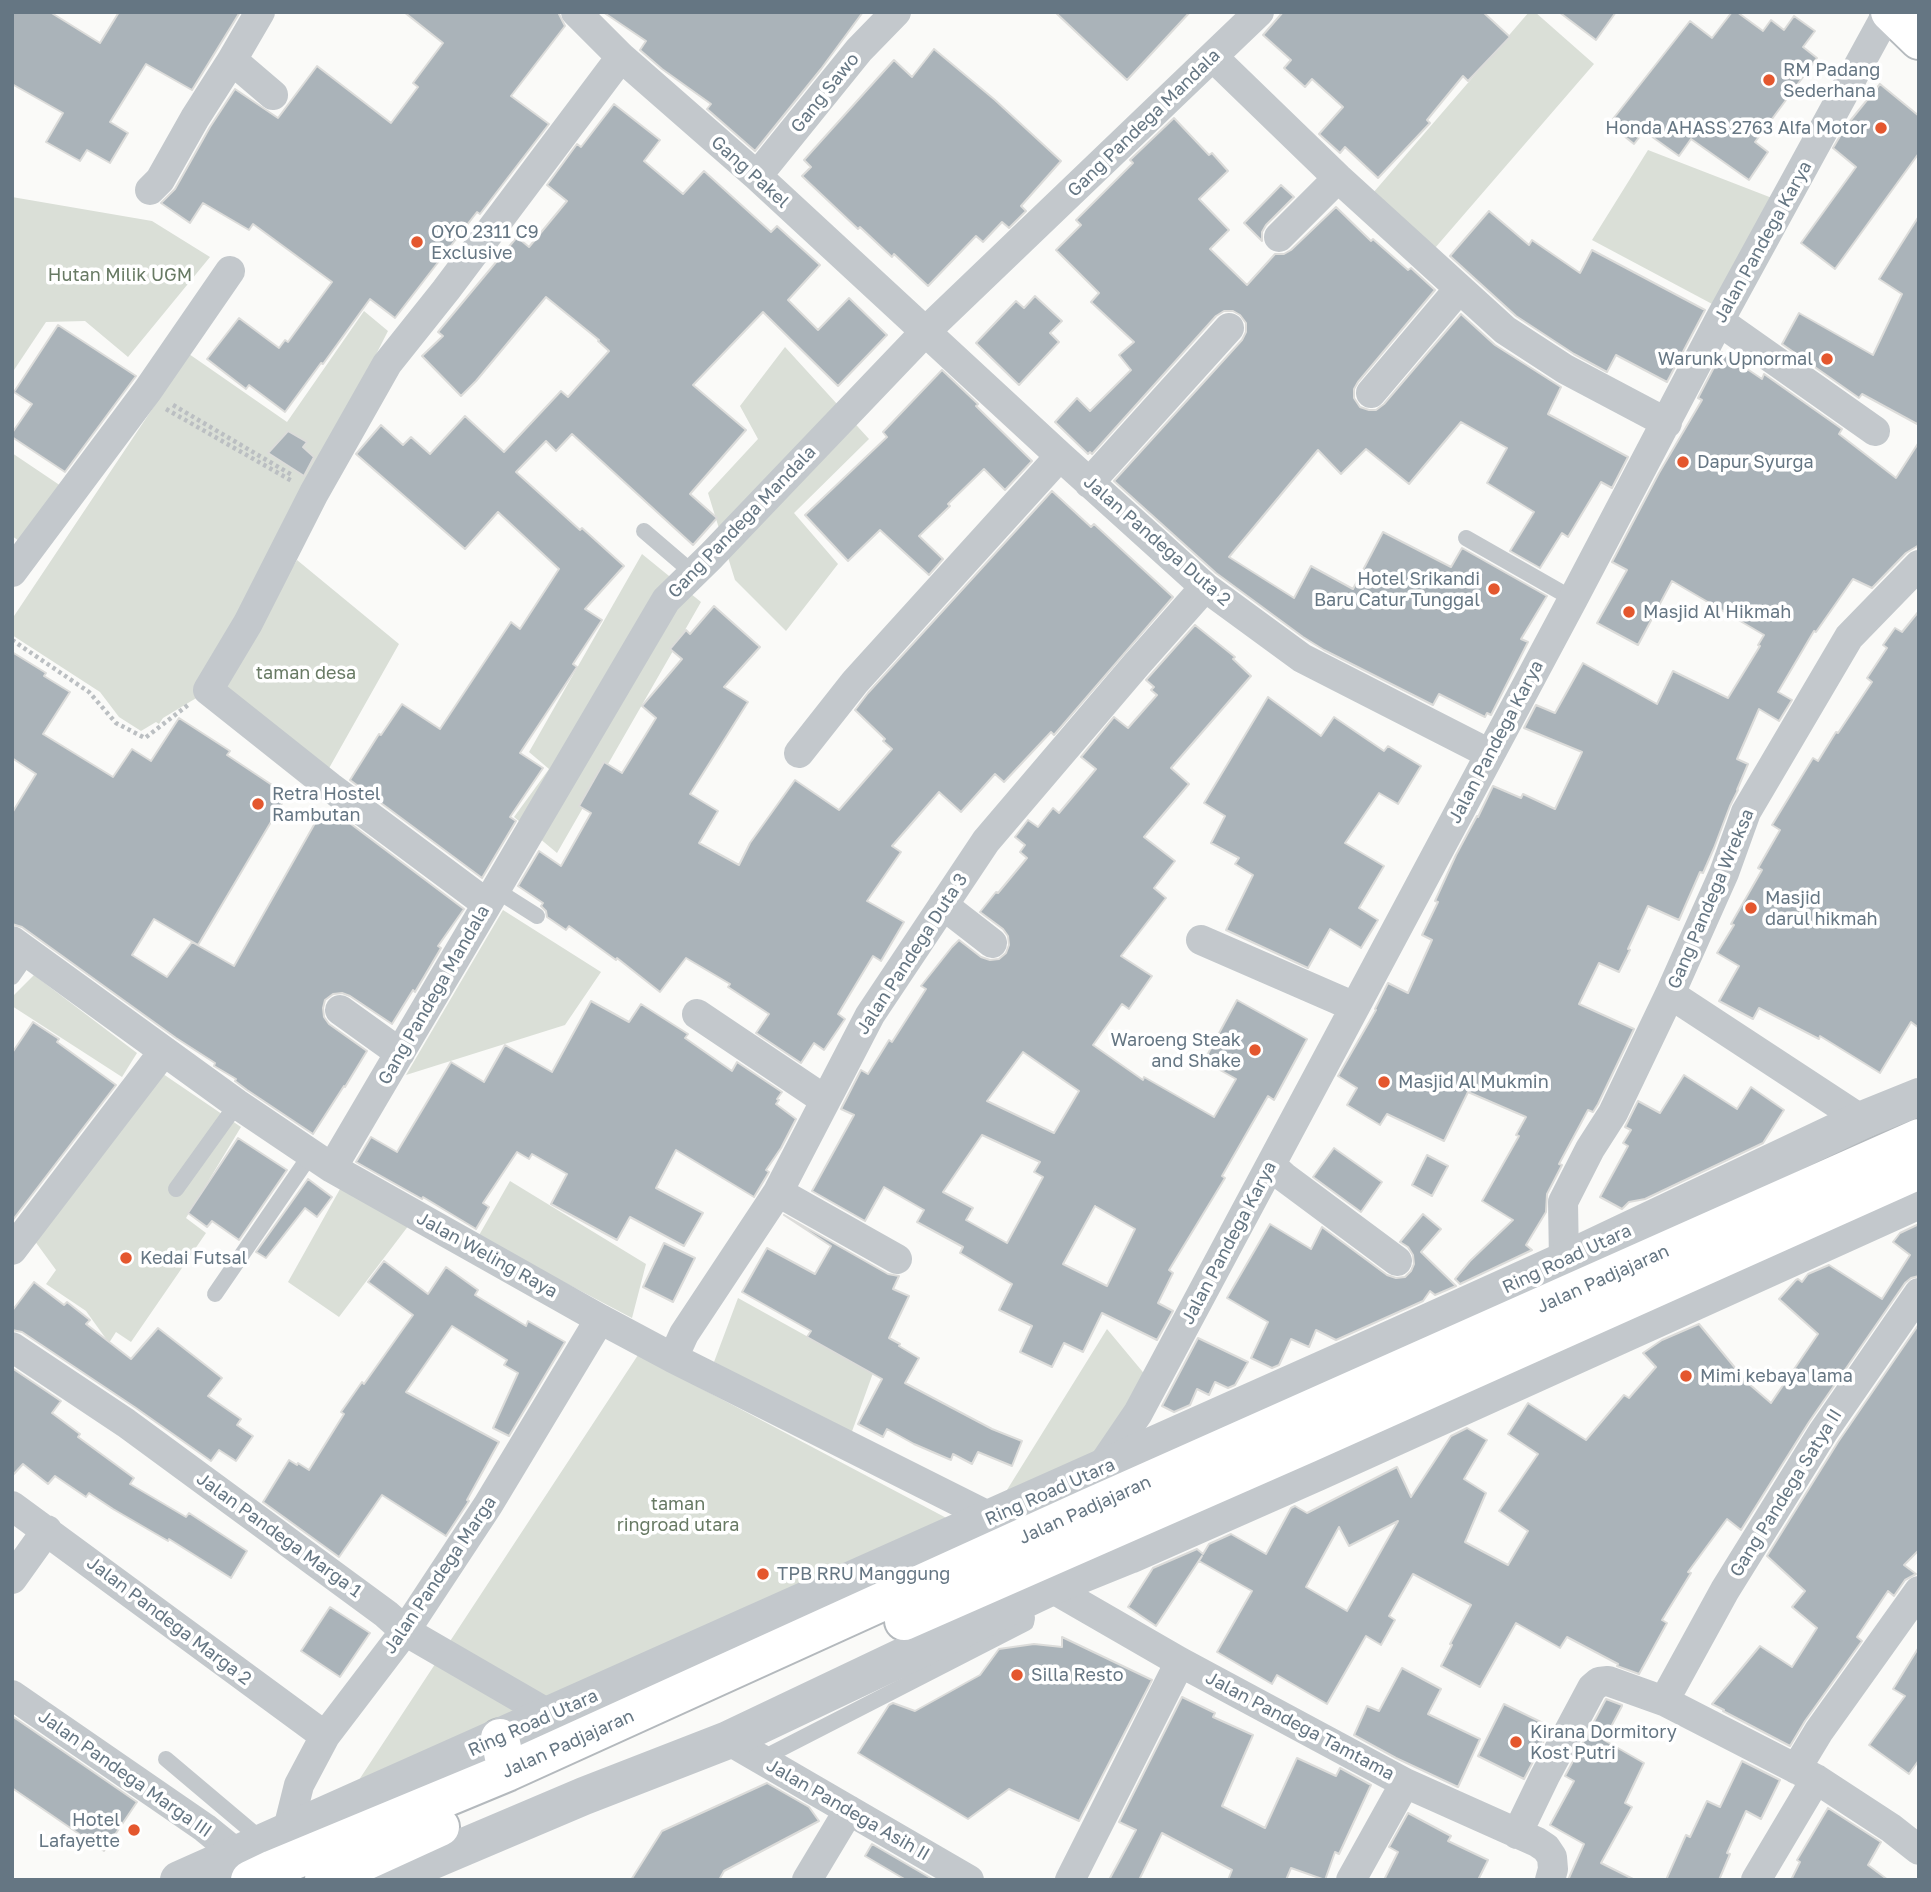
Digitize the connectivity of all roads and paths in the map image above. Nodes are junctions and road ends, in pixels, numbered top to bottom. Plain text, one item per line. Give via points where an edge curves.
1 (260, 12) edge
2 (576, 12) edge
3 (896, 12) edge
4 (1889, 12) edge
5 (1248, 16) edge
6 (1919, 40) edge
7 (621, 57) junction
8 (1213, 57) junction
9 (232, 60) junction
10 (273, 94) dead end
11 (757, 176) junction
12 (1338, 178) junction
13 (150, 190) dead end
14 (1279, 237) dead end
15 (230, 271) dead end
16 (1459, 289) junction
17 (1719, 321) junction
18 (1229, 328) dead end
19 (925, 332) junction
20 (145, 393) junction
21 (1371, 393) dead end
22 (1667, 423) junction
23 (1875, 431) dead end
24 (1060, 456) junction
25 (1089, 483) junction
26 (315, 491) junction
27 (645, 531) dead end
28 (1466, 538) dead end
29 (1919, 565) edge
30 (12, 572) edge
31 (693, 573) junction
32 (1205, 587) junction
33 (1573, 599) junction
34 (12, 640) edge
35 (208, 690) junction
36 (799, 753) dead end
37 (1490, 754) junction
38 (491, 897) junction
39 (943, 905) junction
40 (537, 916) dead end
41 (1201, 940) dead end
42 (992, 943) dead end
43 (18, 957) edge
44 (1670, 993) junction
45 (1355, 1007) junction
46 (340, 1010) dead end
47 (697, 1014) dead end
48 (164, 1051) junction
49 (400, 1053) junction
50 (1919, 1097) edge
51 (825, 1100) junction
52 (237, 1104) junction
53 (1862, 1120) junction
54 (1919, 1138) edge
55 (321, 1161) junction
56 (1271, 1165) junction
57 (1919, 1170) edge
58 (176, 1189) dead end
59 (778, 1192) junction
60 (1919, 1200) edge
61 (12, 1250) edge
62 (897, 1259) dead end
63 (1397, 1261) dead end
64 (1564, 1261) junction
65 (1919, 1293) edge
66 (215, 1294) dead end
67 (600, 1319) junction
68 (12, 1348) edge
69 (673, 1358) junction
70 (1312, 1458) junction
71 (1100, 1469) junction
72 (12, 1506) edge
73 (992, 1518) junction
74 (47, 1530) junction
75 (12, 1579) edge
76 (1919, 1591) edge
77 (1034, 1595) junction
78 (405, 1631) junction
79 (1180, 1662) junction
80 (12, 1695) edge
81 (1664, 1701) junction
82 (550, 1715) junction
83 (325, 1736) junction
84 (727, 1740) junction
85 (503, 1755) junction
86 (166, 1759) dead end
87 (761, 1759) junction
88 (1806, 1774) junction
89 (1405, 1783) junction
90 (849, 1810) junction
91 (1517, 1834) junction
92 (1919, 1850) edge
93 (260, 1852) edge
94 (1551, 1869) edge
95 (407, 1876) edge
96 (179, 1880) edge
97 (324, 1880) edge
98 (807, 1880) edge
99 (969, 1880) edge
100 (1070, 1880) edge
101 (1350, 1880) edge
102 (1756, 1880) edge

1 - 9 street
2 - 7 street, Gang Pakel
3 - 11 street, Gang Sawo via 859,50
4 - 6 main road
4 - 17 street, Jalan Pandega Karya
5 - 8 street, Gang Pandega Mandala
7 - 11 street, Gang Pakel
7 - 26 street via 387,364
8 - 12 street
8 - 19 street, Gang Pandega Mandala
9 - 10 street
9 - 13 street
11 - 19 street, Gang Pakel
12 - 14 street
12 - 16 street
15 - 20 street
16 - 21 street
16 - 22 street via 1505,330 1564,369
17 - 22 street, Jalan Pandega Karya
17 - 23 street
18 - 25 street
19 - 24 street, Jalan Pandega Duta 2
19 - 31 street, Gang Pandega Mandala
20 - 26 path
20 - 30 street
22 - 33 street, Jalan Pandega Karya
24 - 25 street, Jalan Pandega Duta 2
24 - 36 street via 855,682
25 - 32 street, Jalan Pandega Duta 2
26 - 35 street via 248,623
27 - 31 lane
28 - 33 lane
29 - 44 street, Gang Pandega Wreksa via 1849,637 1746,811 1724,873
31 - 38 street, Gang Pandega Mandala via 666,600
32 - 37 street, Jalan Pandega Duta 2 via 1302,658
32 - 39 street, Jalan Pandega Duta 3 via 985,841
33 - 37 street, Jalan Pandega Karya
34 - 35 path via 89,691 116,723 145,738
35 - 38 street via 330,787
37 - 45 street, Jalan Pandega Karya
38 - 40 lane
38 - 49 street, Gang Pandega Mandala
39 - 42 street
39 - 51 street, Jalan Pandega Duta 3 via 870,1015
41 - 45 street
43 - 48 street, Jalan Weling Raya
44 - 53 street
44 - 64 street, Gang Pandega Wreksa via 1613,1113 1563,1202
45 - 56 street, Jalan Pandega Karya
46 - 49 street
47 - 51 street
48 - 52 street, Jalan Weling Raya
48 - 61 street
49 - 55 street, Gang Pandega Mandala
50 - 53 street, Ring Road Utara
51 - 59 street, Jalan Pandega Duta 3
52 - 55 street, Jalan Weling Raya
52 - 58 lane
53 - 64 street, Ring Road Utara
54 - 85 main road, Jalan Padjajaran via 1088,1508
55 - 66 lane
55 - 67 street, Jalan Weling Raya
56 - 63 street
56 - 71 street, Jalan Pandega Karya via 1138,1413
57 - 70 main road, Jalan Padjajaran
59 - 62 street
59 - 69 street, Jalan Pandega Duta 3 via 684,1334
60 - 70 street
64 - 71 street, Ring Road Utara
65 - 81 street, Gang Pandega Satya II via 1823,1432 1739,1567
67 - 69 street, Jalan Weling Raya
67 - 78 street, Jalan Pandega Marga via 488,1505
68 - 78 street, Jalan Pandega Marga 1 via 126,1423
69 - 73 street, Jalan Weling Raya
70 - 77 street via 1129,1555
70 - 97 main road, Jalan Padjajaran via 581,1762
71 - 73 street, Ring Road Utara
72 - 74 street, Jalan Pandega Marga 2
73 - 82 street, Ring Road Utara
74 - 75 street
74 - 83 street, Jalan Pandega Marga 2
76 - 88 street via 1819,1731
77 - 79 street, Jalan Pandega Tamtama
77 - 84 street
77 - 87 lane via 1026,1623
78 - 82 street, Jalan Pandega Marga 1
78 - 83 street, Jalan Pandega Marga
79 - 89 street, Jalan Pandega Tamtama
79 - 100 street
80 - 93 street, Jalan Pandega Marga III via 205,1828
81 - 88 street
81 - 91 street via 1608,1681 1592,1688
82 - 85 street, Ring Road Utara
83 - 93 street, Jalan Pandega Marga
84 - 87 street, Jalan Pandega Asih II
84 - 95 street via 584,1796
85 - 93 street, Ring Road Utara
85 - 93 main road, Jalan Padjajaran via 273,1868
86 - 93 lane
87 - 90 street, Jalan Pandega Asih II
88 - 92 street
88 - 102 street
89 - 91 street, Jalan Pandega Tamtama
89 - 101 street
90 - 98 street
90 - 99 street, Jalan Pandega Asih II
91 - 94 street, Jalan Pandega Tamtama via 1546,1848
93 - 96 street, Ring Road Utara

